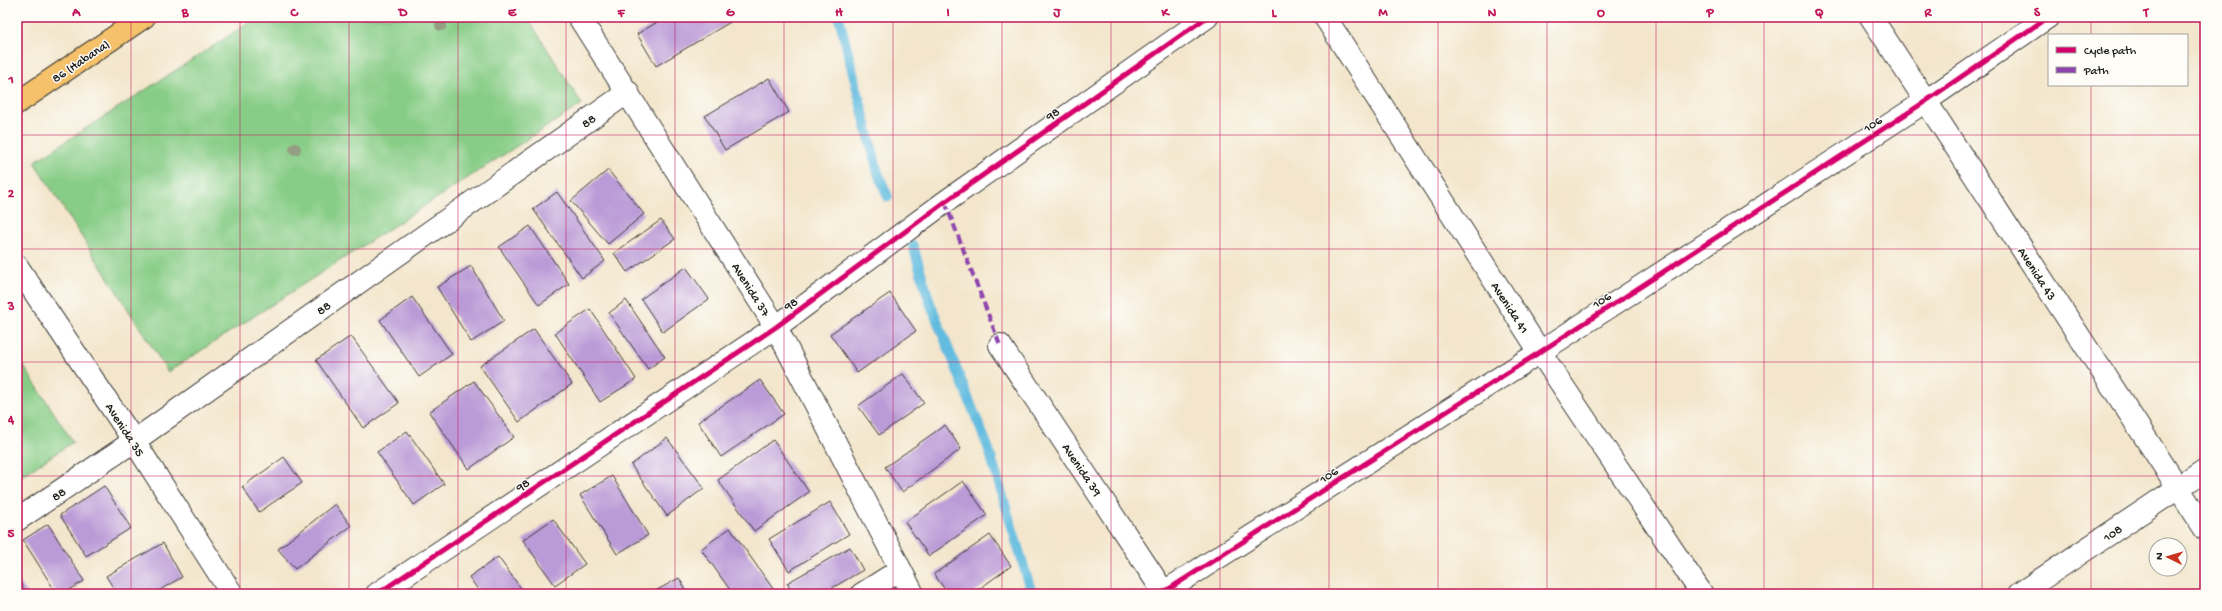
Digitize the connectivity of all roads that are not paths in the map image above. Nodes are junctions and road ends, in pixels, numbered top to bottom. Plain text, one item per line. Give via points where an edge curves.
1 (144, 17) edge
2 (579, 17) edge
3 (1207, 17) edge
4 (1325, 17) edge
5 (1871, 17) edge
6 (2048, 17) edge
7 (628, 92) junction
8 (1926, 101) junction
9 (17, 103) edge
10 (17, 266) edge
11 (776, 327) junction
12 (1000, 345) dead end
13 (1540, 352) junction
14 (134, 441) junction
15 (2205, 470) edge
16 (2178, 488) junction
17 (17, 520) edge
18 (2205, 529) edge
19 (900, 570) junction
20 (1164, 593) edge
21 (232, 594) edge
22 (377, 594) edge
23 (862, 594) edge
24 (914, 594) edge
25 (1702, 594) edge
26 (2019, 594) edge

1 - 9 main road, 86 (Habana)
2 - 7 street, Avenida 37
3 - 11 street, 98 via 945,202
4 - 13 street, Avenida 41
5 - 8 street, Avenida 43
6 - 8 street, 106
7 - 11 street, Avenida 37
7 - 14 street, 88
8 - 13 street, 106
8 - 16 street, Avenida 43
10 - 14 street, Avenida 35
11 - 19 street, Avenida 37
11 - 22 street, 98
12 - 20 street, Avenida 39
13 - 20 street, 106
13 - 25 street, Avenida 41
14 - 17 street, 88
14 - 21 street, Avenida 35
15 - 16 street, 108
16 - 18 street, Avenida 43
16 - 26 street, 108
19 - 23 street
19 - 24 street, Avenida 37

